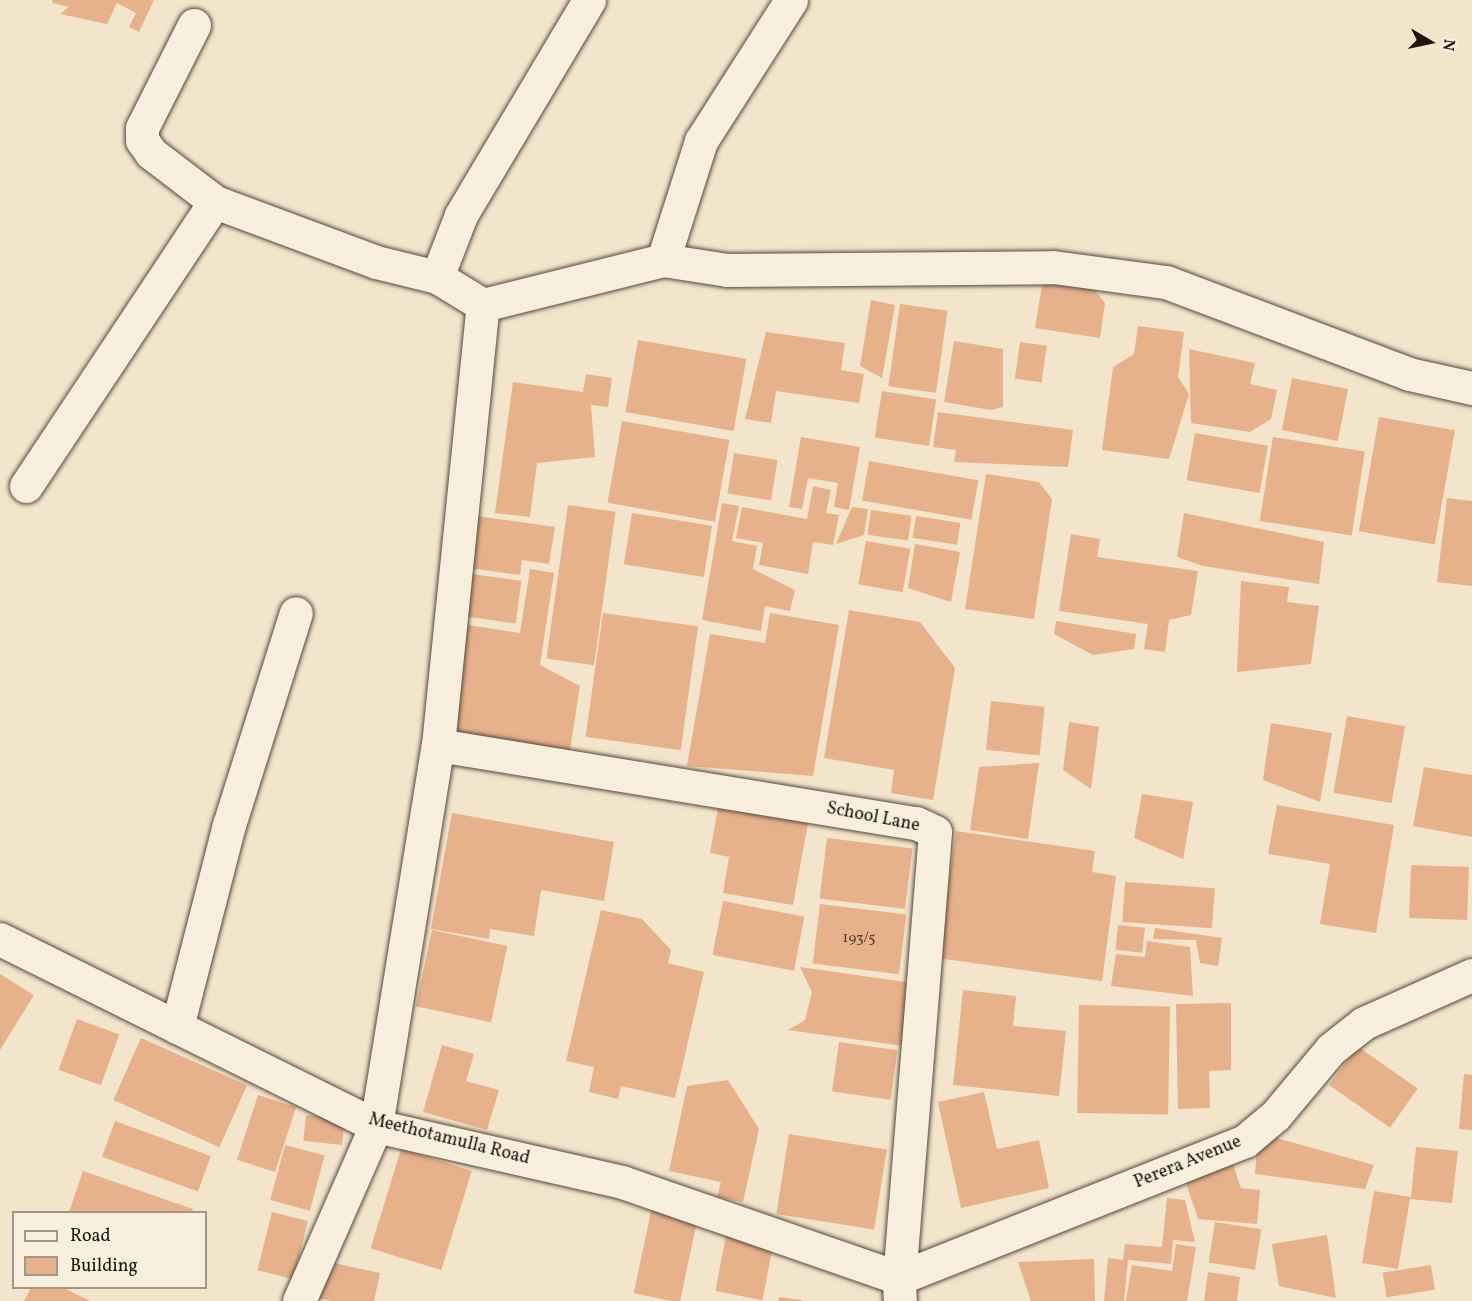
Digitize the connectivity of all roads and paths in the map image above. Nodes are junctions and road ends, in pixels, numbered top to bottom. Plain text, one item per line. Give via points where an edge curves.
1 (590, 0) edge
2 (791, 0) edge
3 (194, 25) dead end
4 (215, 202) junction
5 (663, 260) junction
6 (437, 277) junction
7 (483, 305) junction
8 (1472, 388) edge
9 (26, 486) dead end
10 (296, 612) dead end
11 (438, 745) junction
12 (0, 939) edge
13 (1472, 975) edge
14 (177, 1027) junction
15 (376, 1126) junction
16 (899, 1290) edge
17 (299, 1301) edge

1 - 6 street via 461,215
2 - 5 street via 701,141
3 - 4 street via 142,128 142,140 151,153
4 - 6 street via 376,262
4 - 9 street
5 - 7 street
5 - 8 street via 727,270 1053,267 1166,282 1409,374
6 - 7 street
7 - 11 street
10 - 14 street via 229,825
11 - 15 street
11 - 16 street, School Lane via 916,823 935,832
12 - 14 street, Meethotamulla Road
13 - 16 street, Perera Avenue via 1364,1023 1331,1048 1275,1116 1245,1141
14 - 15 street, Meethotamulla Road
15 - 16 street, Meethotamulla Road via 622,1182
15 - 17 street

